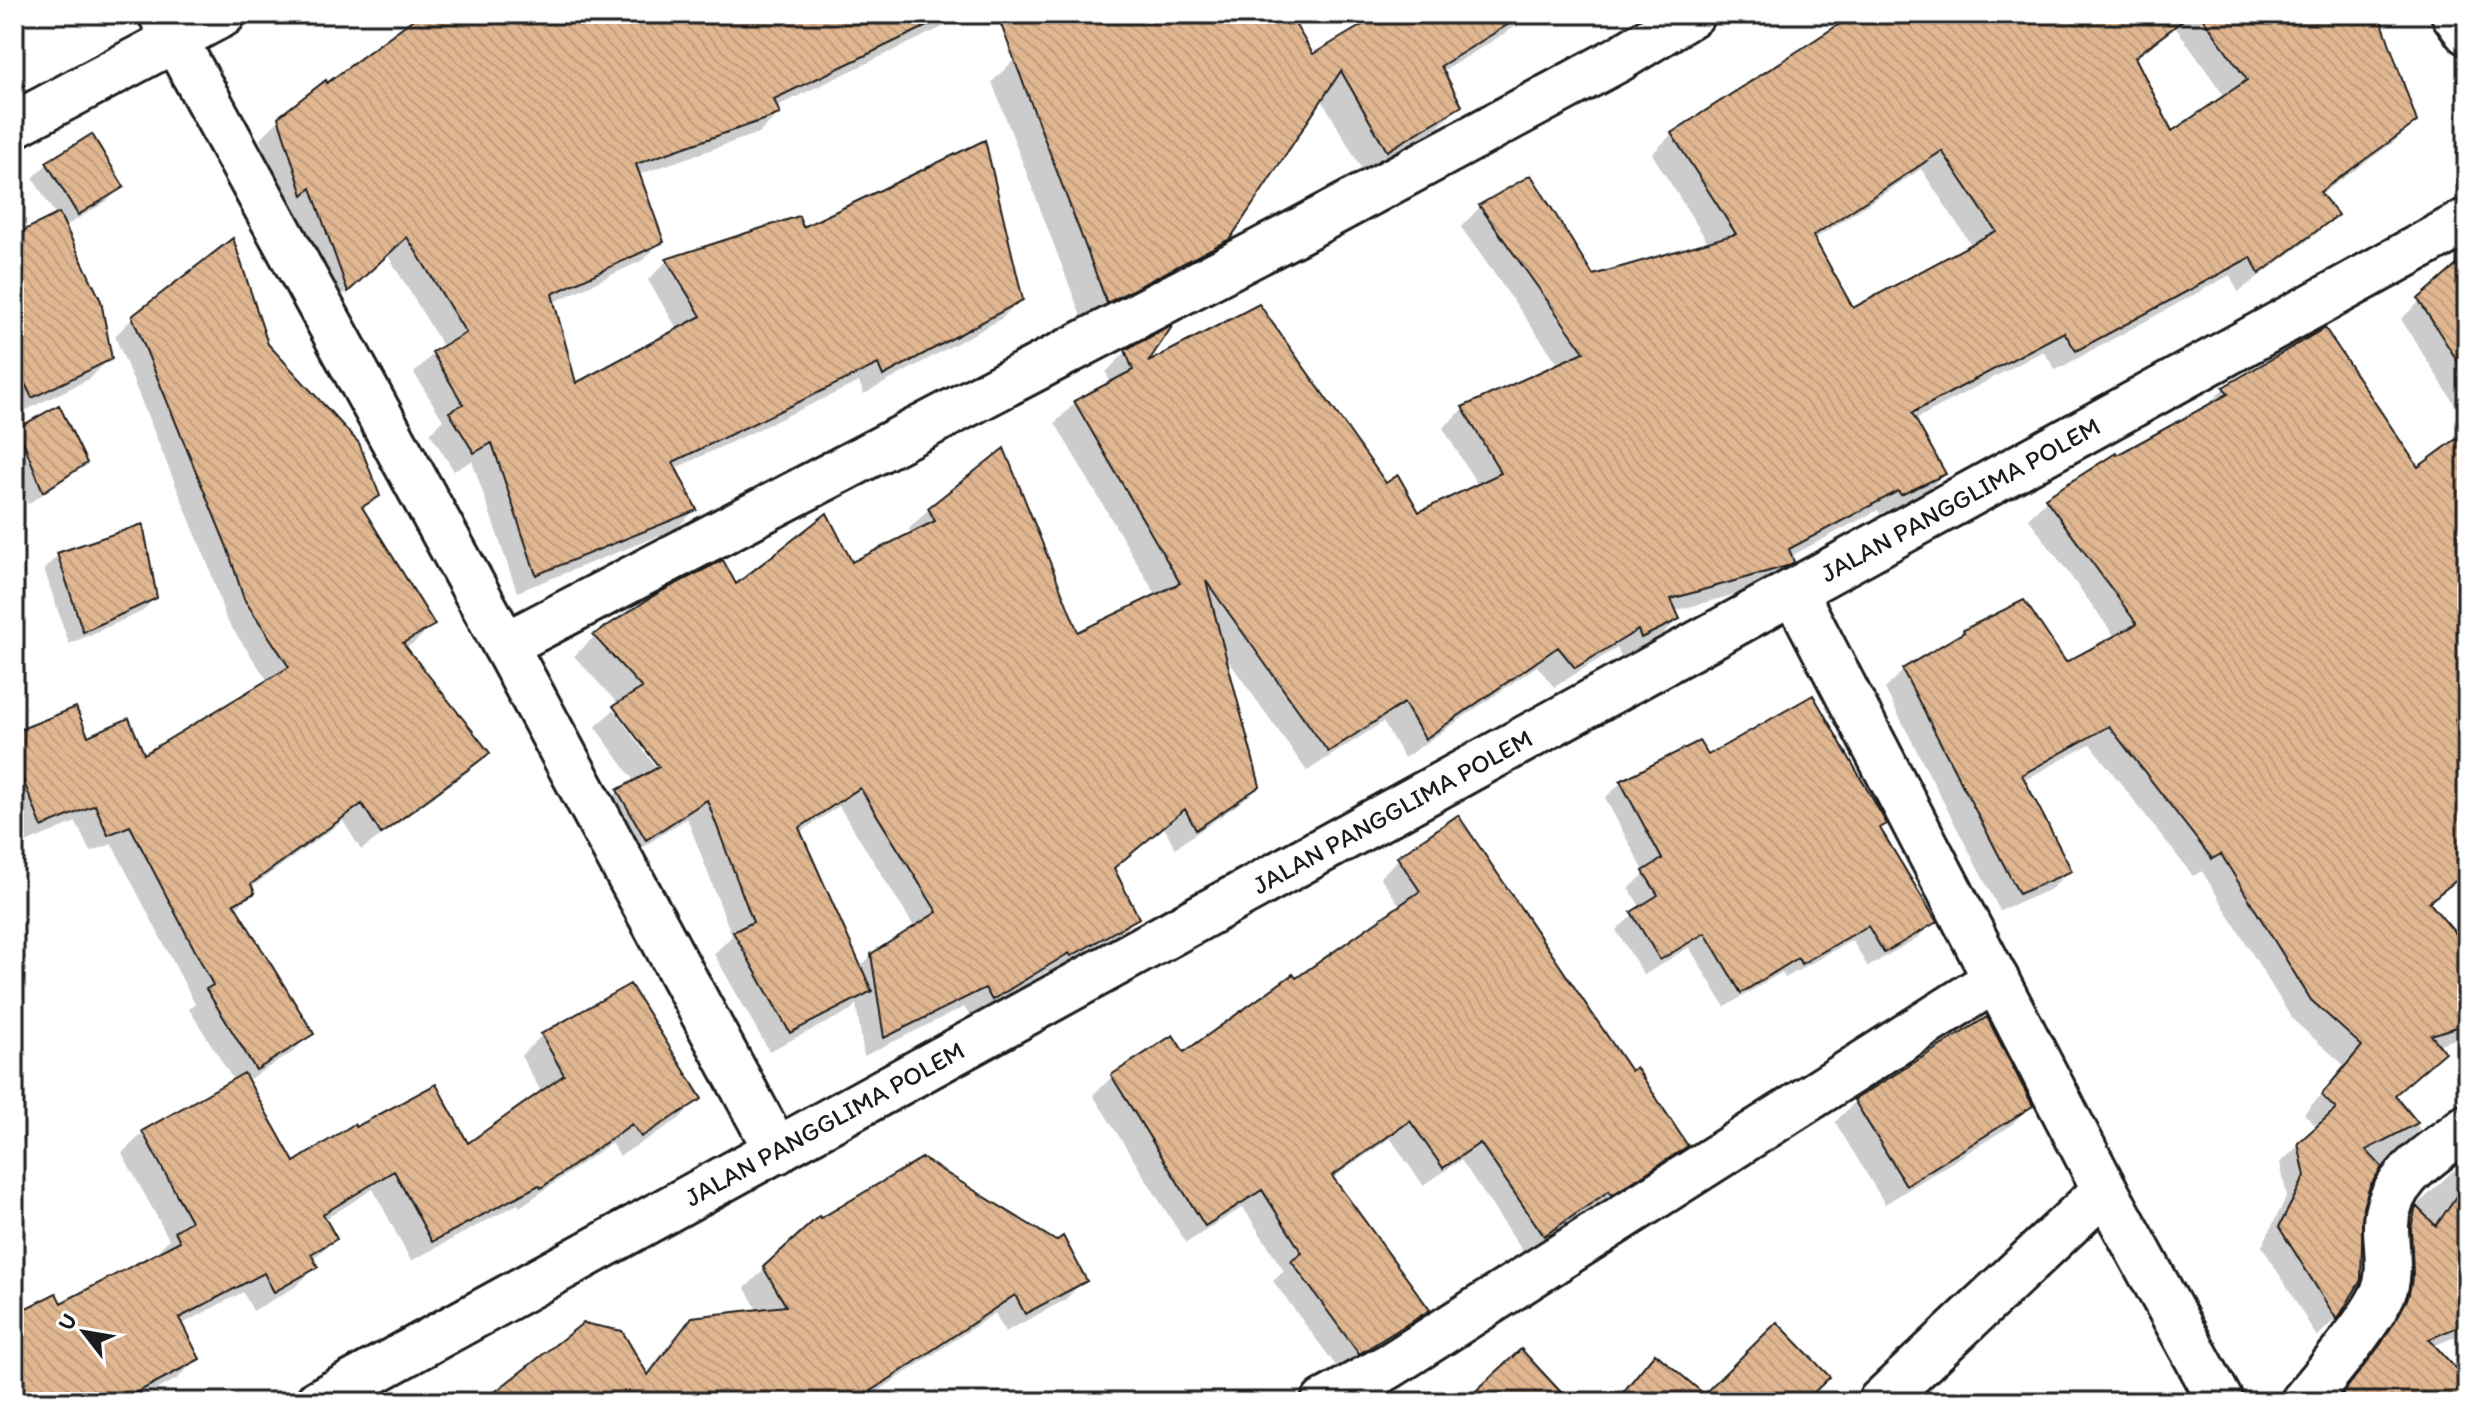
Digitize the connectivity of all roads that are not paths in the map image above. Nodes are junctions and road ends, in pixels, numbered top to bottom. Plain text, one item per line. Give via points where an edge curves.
1 (223, 14) edge
2 (1692, 14) edge
3 (2454, 14) edge
4 (168, 27) edge
5 (2467, 32) edge
6 (14, 125) edge
7 (2467, 221) edge
8 (1794, 591) junction
9 (505, 645) junction
10 (1996, 979) junction
11 (2467, 1127) edge
12 (777, 1151) junction
13 (2105, 1190) junction
14 (318, 1402) edge
15 (1324, 1402) edge
16 (1880, 1402) edge
17 (2221, 1402) edge
18 (2303, 1402) edge

1 - 4 street
2 - 9 street via 1619,59 1299,231
3 - 5 street
4 - 6 street
4 - 9 street
7 - 8 street, JALAN PANGGLIMA POLEM
8 - 10 street
8 - 12 street, JALAN PANGGLIMA POLEM
9 - 12 street
10 - 13 street
10 - 15 street via 1391,1365
11 - 18 street via 2409,1172 2397,1189 2386,1223 2389,1271 2384,1290
12 - 14 street, JALAN PANGGLIMA POLEM
13 - 16 street
13 - 17 street

